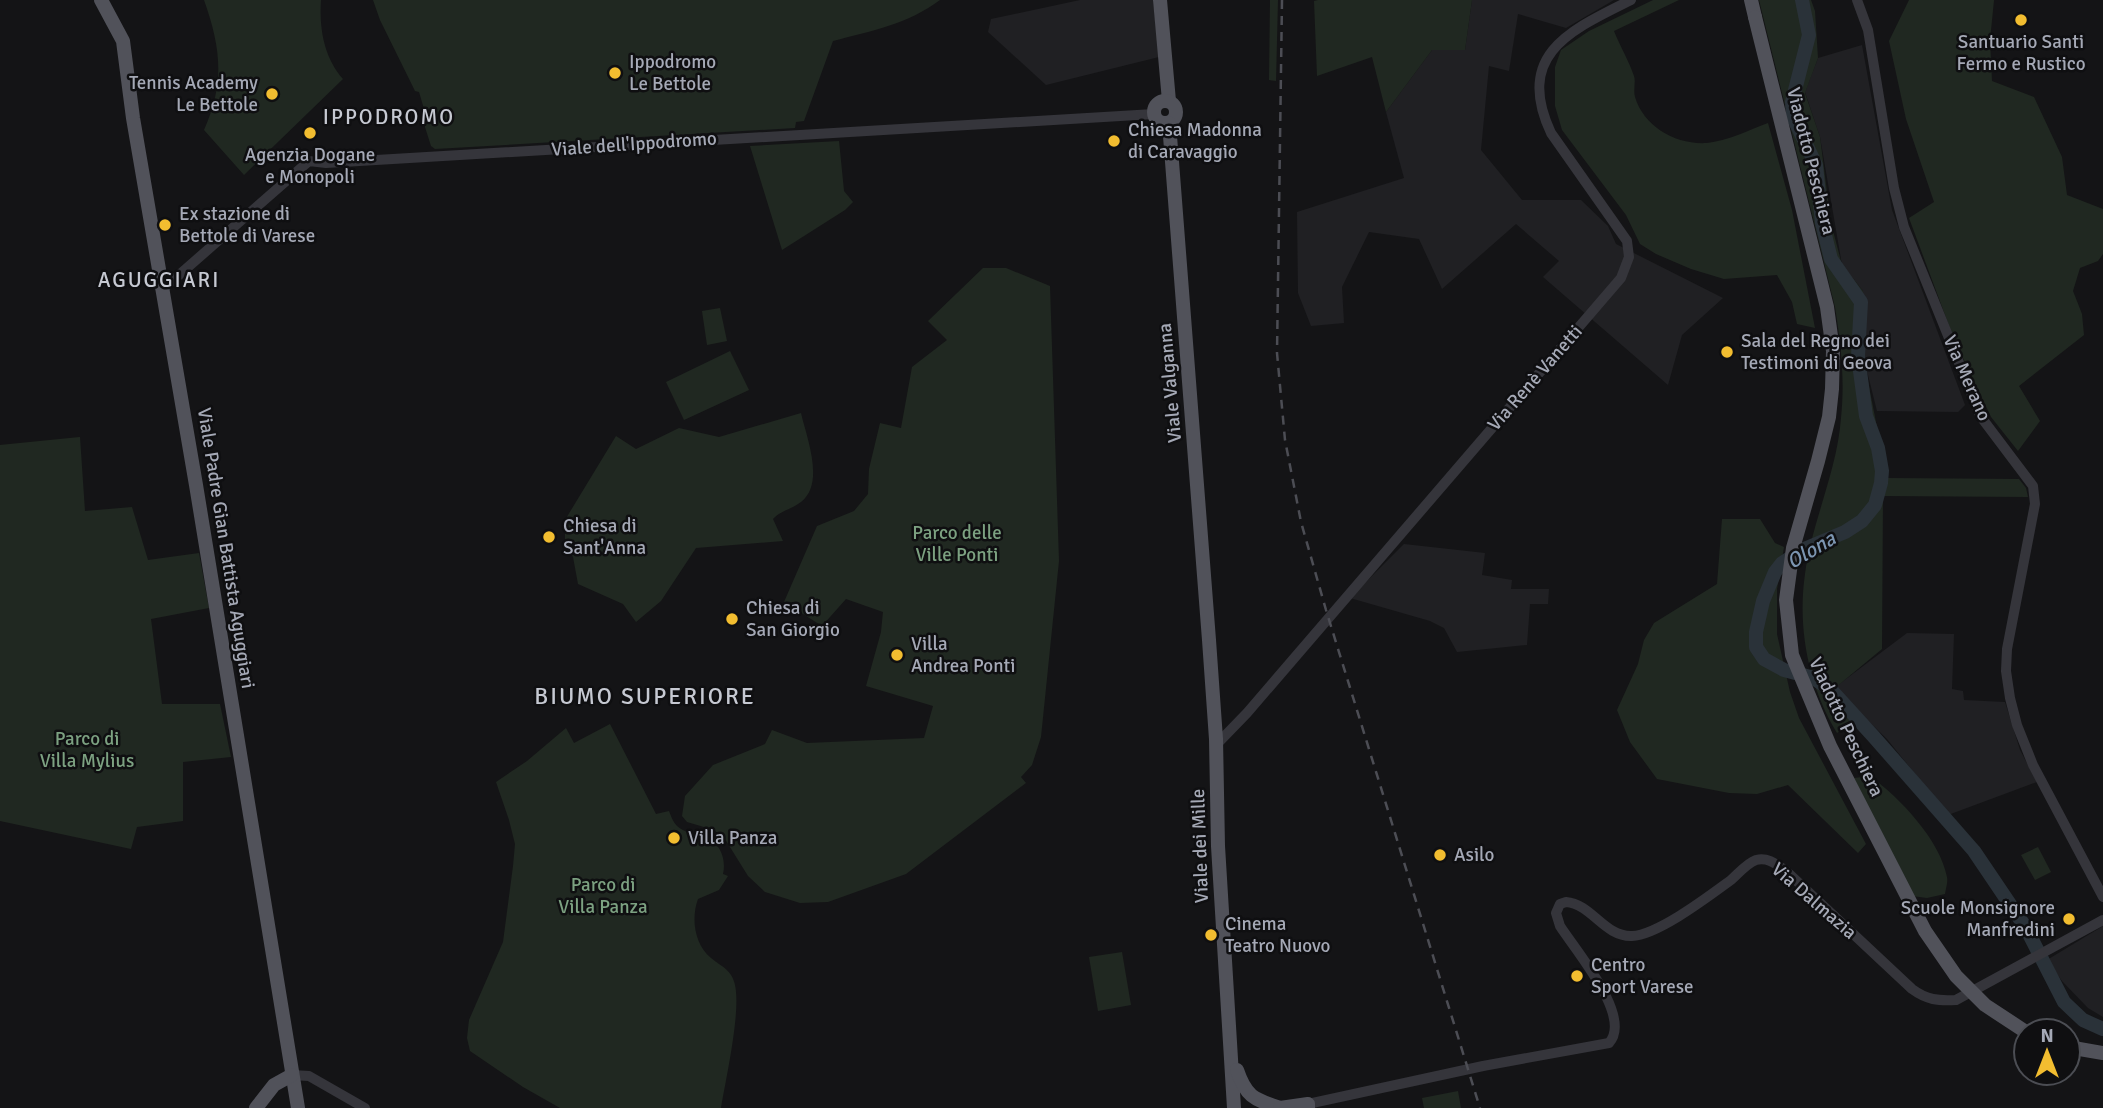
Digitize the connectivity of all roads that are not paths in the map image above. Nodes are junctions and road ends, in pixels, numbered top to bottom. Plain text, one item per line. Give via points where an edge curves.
1 (101, 0) edge
2 (1160, 0) edge
3 (1631, 0) edge
4 (1751, 0) edge
5 (1857, 0) edge
6 (1168, 101) junction
7 (1154, 114) junction
8 (1169, 123) junction
9 (163, 289) junction
10 (1209, 640) joint
11 (1216, 745) junction
12 (2103, 897) edge
13 (2103, 920) edge
14 (2012, 1023) edge
15 (2082, 1049) edge
16 (2103, 1053) edge
17 (292, 1075) junction
18 (1237, 1092) edge
19 (1308, 1106) edge
20 (256, 1108) edge
21 (298, 1108) edge
22 (365, 1108) edge
23 (1280, 1108) edge

1 - 9 main road, Viale Padre Gian Battista Aguggiari via 123,41
2 - 6 main road
3 - 11 street, Via Renè Vanetti via 1562,39 1549,53 1541,73 1540,95 1542,115 1556,142 1627,241 1629,257 1621,278
4 - 14 main road, Viadotto Peschiera, bridge via 1827,307 1833,351 1829,417 1793,548 1786,600 1792,655 1830,746 1925,931 1956,976 1985,1005
5 - 12 street, Via Merano via 1868,30 1904,227 1980,417 2035,493 2007,649 2010,698 2033,765
6 - 7 main road via 1156,105
6 - 8 main road via 1176,109
7 - 8 main road via 1159,122
7 - 9 street, Viale dell'Ippodromo via 309,161
8 - 10 main road, Viale Valganna
9 - 17 main road, Viale Padre Gian Battista Aguggiari
10 - 11 main road, Viale dei Mille
11 - 18 main road, Viale dei Mille via 1218,846
13 - 19 street, Via Dalmazia via 1956,1000 1934,1001 1923,997 1770,860 1754,860 1695,905 1638,935 1615,933 1573,902 1560,904 1556,914 1560,926 1612,1007 1616,1024 1609,1043
15 - 16 main road
17 - 20 main road via 274,1084
17 - 21 main road, Viale Padre Gian Battista Aguggiari
17 - 22 street via 309,1076
18 - 23 main road
19 - 23 main road

